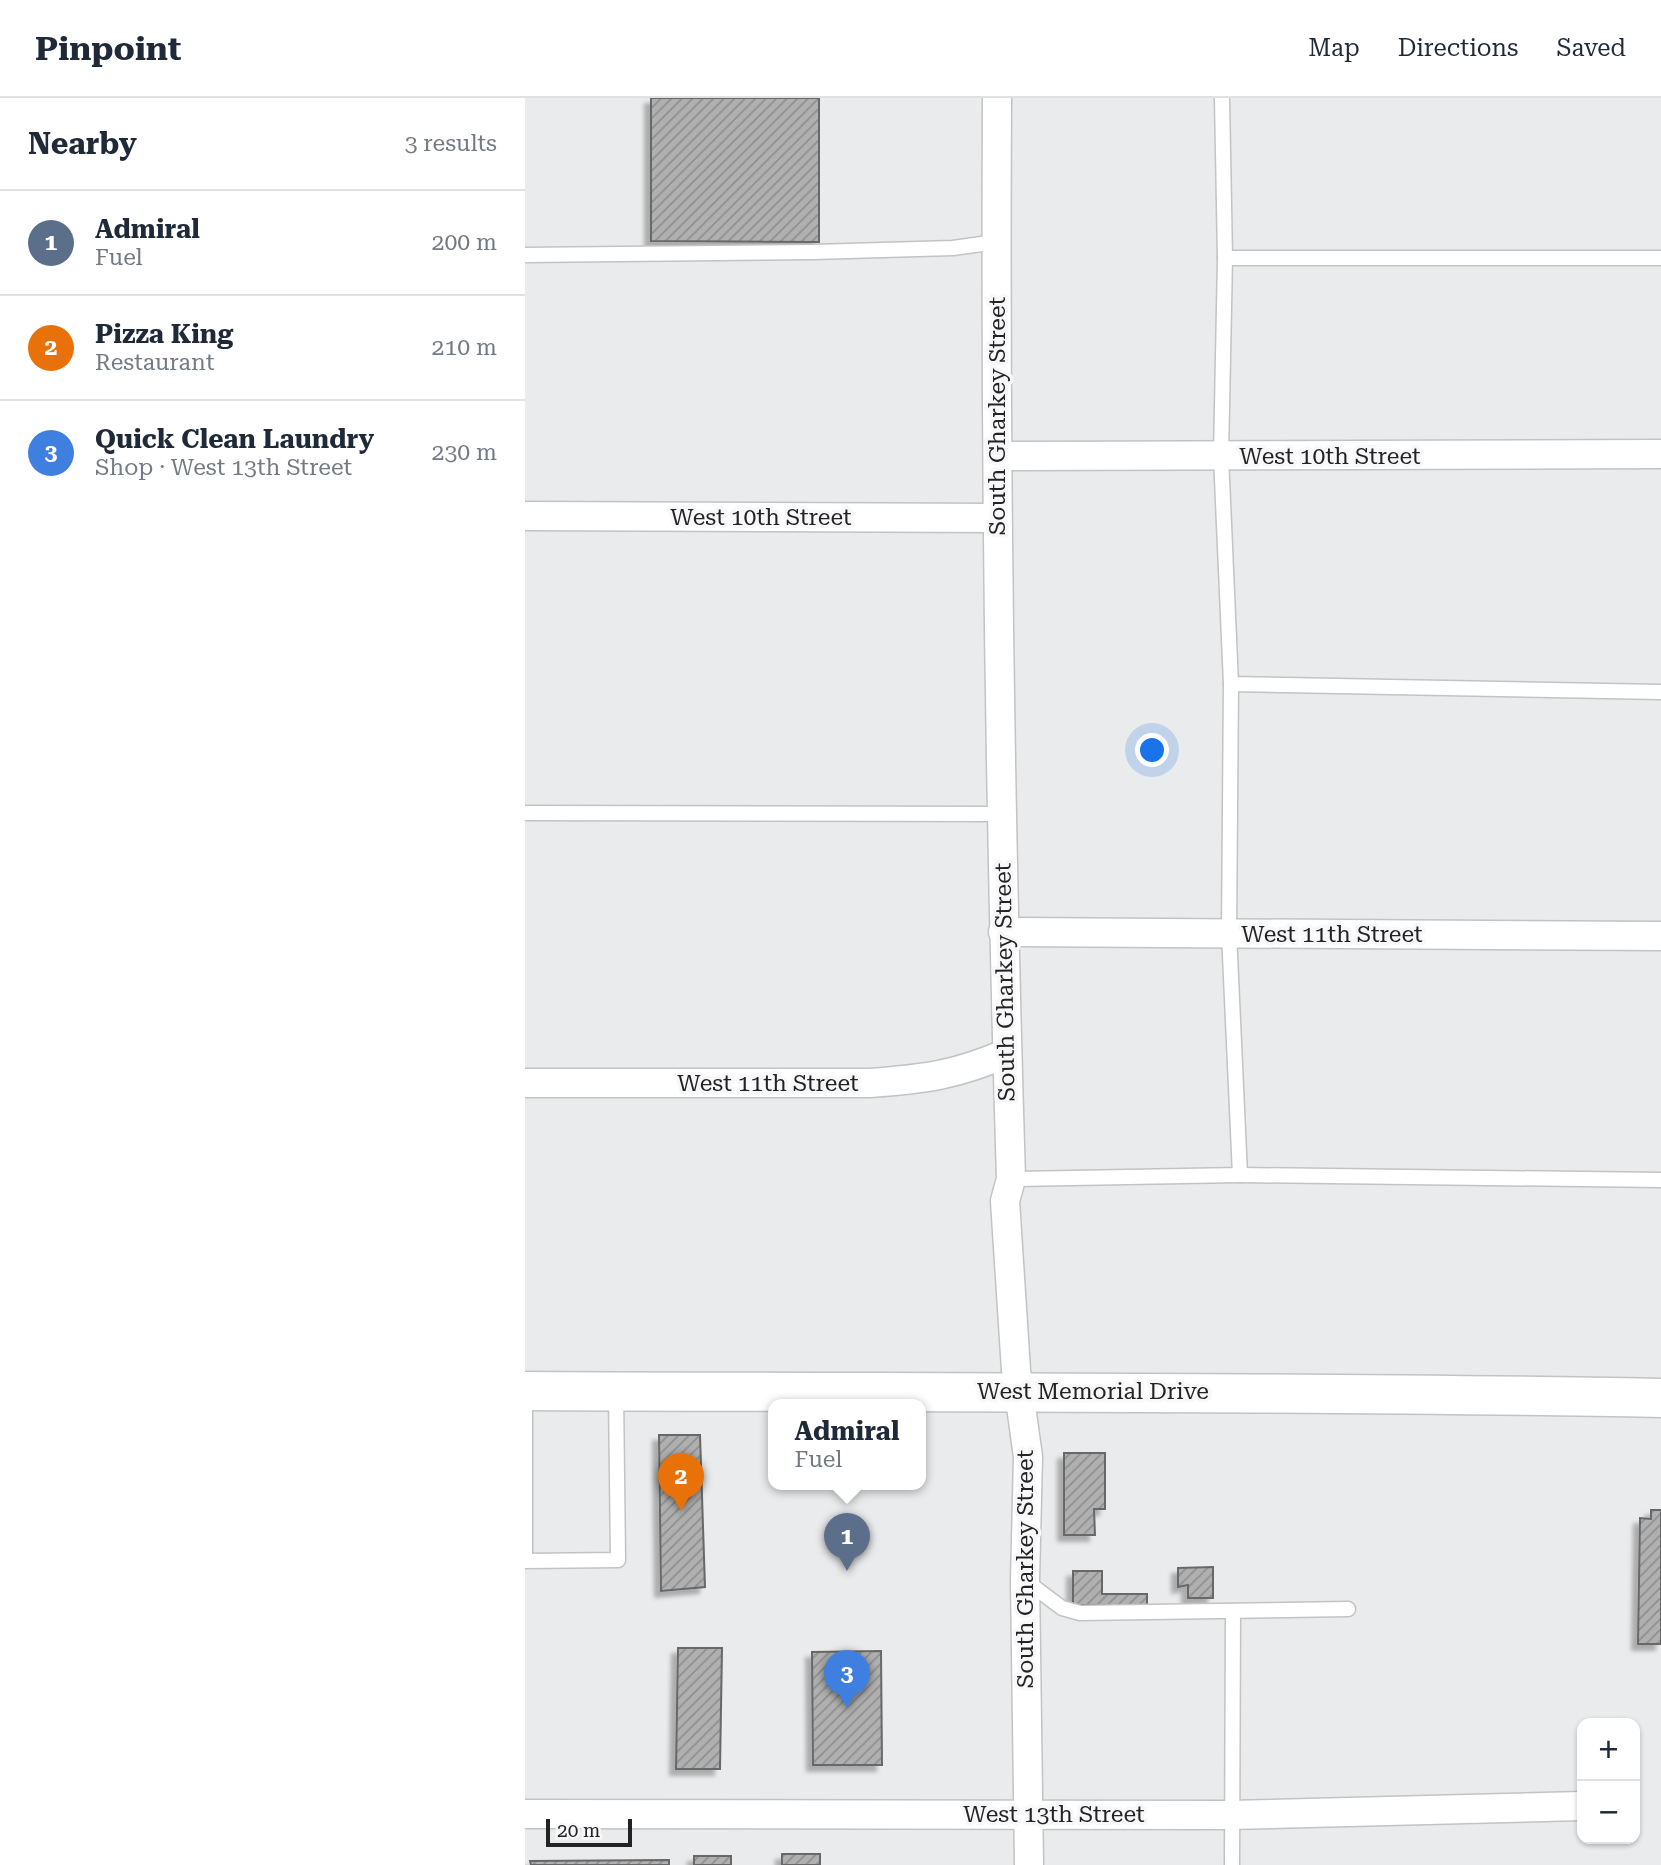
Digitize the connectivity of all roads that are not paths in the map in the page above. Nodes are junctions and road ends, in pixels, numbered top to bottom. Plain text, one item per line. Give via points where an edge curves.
1 (997, 98) edge
2 (1222, 98) edge
3 (996, 242) junction
4 (525, 256) edge
5 (1225, 258) junction
6 (1661, 258) edge
7 (1661, 454) edge
8 (999, 456) junction
9 (1221, 456) junction
10 (525, 516) edge
11 (997, 518) junction
12 (1231, 684) junction
13 (1661, 692) edge
14 (525, 813) edge
15 (1002, 814) junction
16 (1003, 932) junction
17 (1229, 933) junction
18 (1661, 936) edge
19 (1007, 1054) junction
20 (525, 1083) edge
21 (1240, 1175) junction
22 (1011, 1179) junction
23 (1661, 1180) edge
24 (525, 1391) edge
25 (615, 1392) junction
26 (1018, 1393) junction
27 (1661, 1398) edge
28 (1024, 1580) junction
29 (1348, 1609) dead end
30 (1233, 1611) junction
31 (1577, 1806) edge
32 (525, 1814) edge
33 (1230, 1815) junction
34 (1027, 1816) junction
35 (1029, 1865) edge
36 (1232, 1865) edge

1 - 3 street, South Gharkey Street
2 - 5 lane
3 - 4 lane via 953,248
3 - 8 street, South Gharkey Street
5 - 6 lane
5 - 9 lane
7 - 9 street, West 10th Street
8 - 9 street, West 10th Street
8 - 11 street, South Gharkey Street
9 - 12 lane
10 - 11 street, West 10th Street
11 - 15 street, South Gharkey Street
12 - 13 lane
12 - 17 lane
14 - 15 lane
15 - 16 street, South Gharkey Street
16 - 17 street, West 11th Street
16 - 19 street, South Gharkey Street
17 - 18 street, West 11th Street
17 - 21 lane
19 - 20 street, West 11th Street via 965,1071 870,1083
19 - 22 street, South Gharkey Street
21 - 22 lane
21 - 23 lane
22 - 26 street, South Gharkey Street via 1005,1202
24 - 25 main road, West Memorial Drive
24 - 25 lane via 525,1561 618,1560
25 - 26 main road, West Memorial Drive
26 - 27 main road, West Memorial Drive via 1212,1391
26 - 28 street, South Gharkey Street via 1028,1457
28 - 30 lane via 1062,1608 1080,1613
28 - 34 street, South Gharkey Street
29 - 30 lane
30 - 33 lane
31 - 33 street, West 13th Street
32 - 34 street, West 13th Street
33 - 34 street, West 13th Street
33 - 36 lane
34 - 35 street, South Gharkey Street

